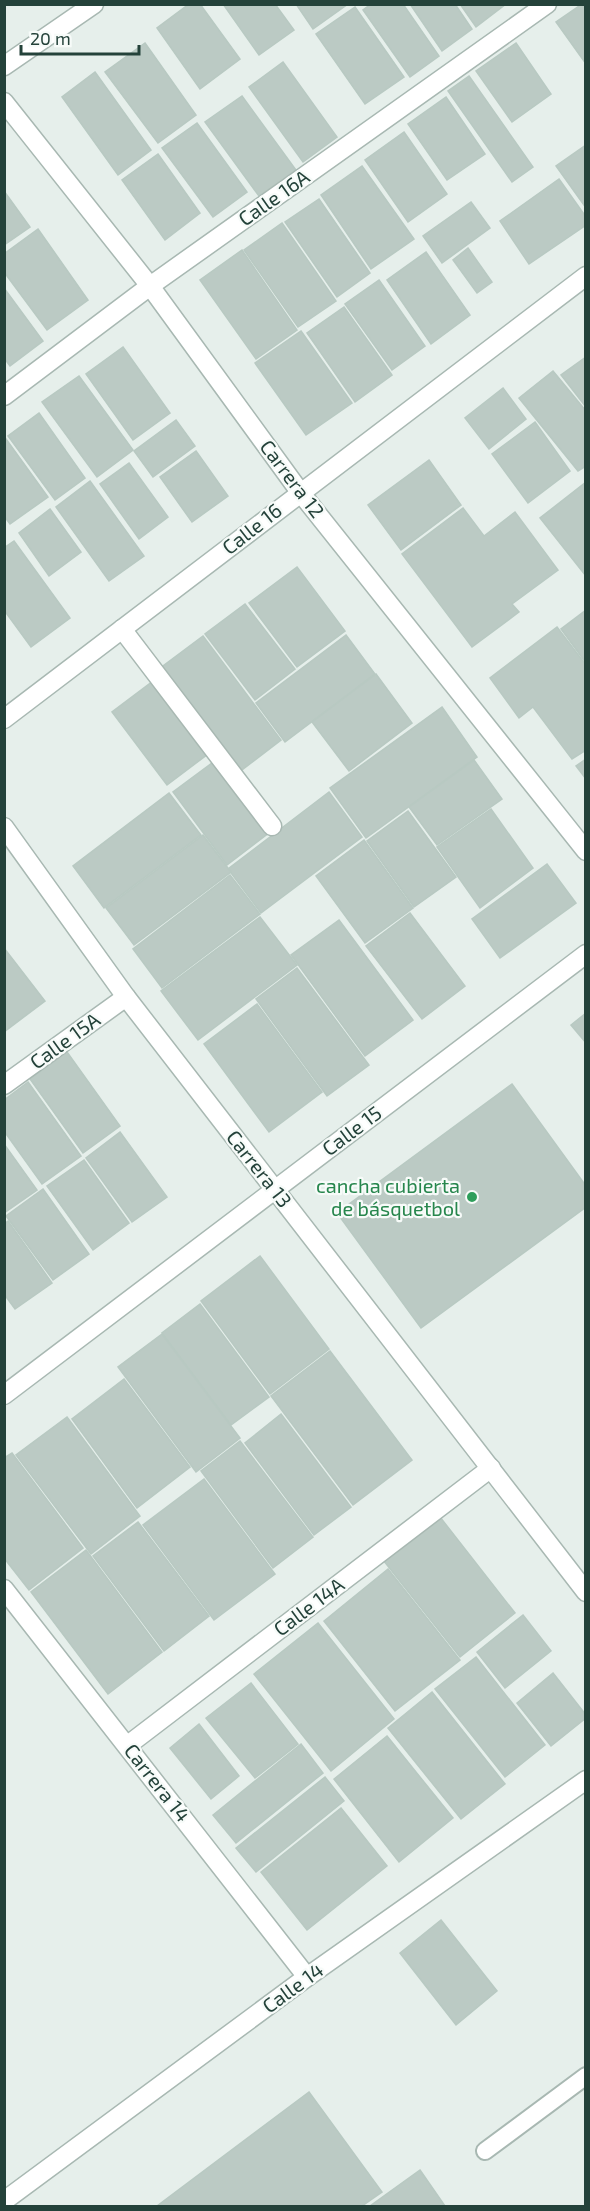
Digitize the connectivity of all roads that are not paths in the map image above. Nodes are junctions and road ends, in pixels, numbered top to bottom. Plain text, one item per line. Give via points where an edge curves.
1 (94, 4) edge
2 (546, 4) edge
3 (4, 66) edge
4 (4, 102) edge
5 (585, 276) edge
6 (150, 286) junction
7 (4, 396) edge
8 (300, 492) junction
9 (122, 628) junction
10 (4, 719) edge
11 (273, 826) dead end
12 (4, 827) edge
13 (585, 851) edge
14 (585, 954) edge
15 (126, 997) junction
16 (4, 1085) edge
17 (275, 1190) junction
18 (4, 1395) edge
19 (491, 1468) junction
20 (4, 1589) edge
21 (585, 1592) edge
22 (128, 1745) junction
23 (585, 1780) edge
24 (307, 1977) junction
25 (585, 2076) edge
26 (485, 2151) dead end
27 (4, 2201) edge

1 - 3 street
2 - 6 street, Calle 16A
4 - 6 street, Carrera 12
5 - 8 street, Calle 16
6 - 7 street, Calle 16A
6 - 8 street, Carrera 12
8 - 9 street, Calle 16
8 - 13 street, Carrera 12
9 - 10 street, Calle 16
9 - 11 street
12 - 15 street, Carrera 13
14 - 17 street, Calle 15
15 - 16 street, Calle 15A
15 - 17 street, Carrera 13
17 - 18 street, Calle 15
17 - 19 street, Carrera 13
19 - 21 street, Carrera 13
19 - 22 street, Calle 14A
20 - 22 street, Carrera 14
22 - 24 street, Carrera 14
23 - 24 street, Calle 14
24 - 27 street, Calle 14
25 - 26 lane

